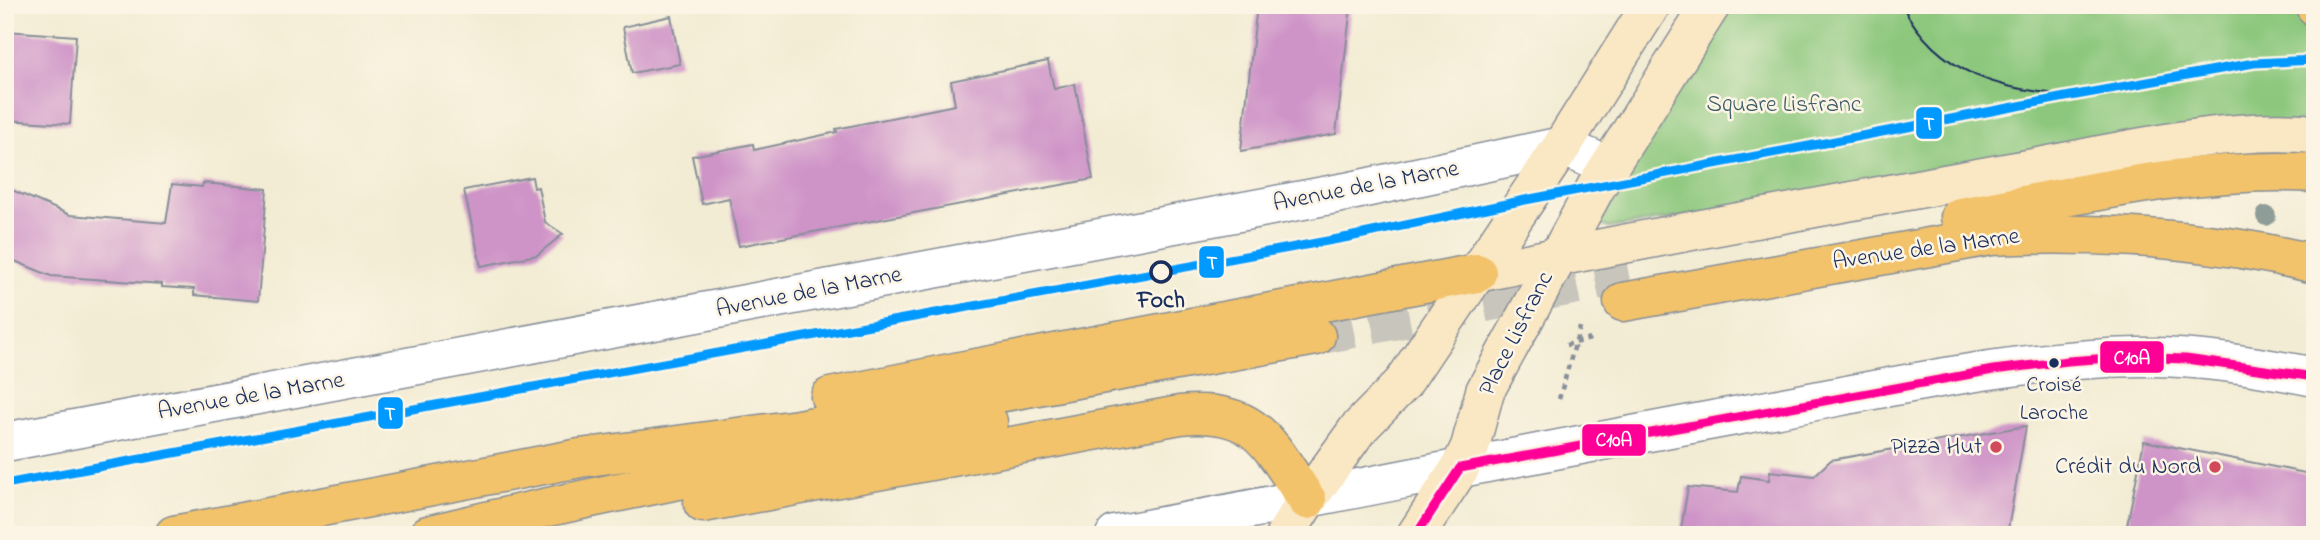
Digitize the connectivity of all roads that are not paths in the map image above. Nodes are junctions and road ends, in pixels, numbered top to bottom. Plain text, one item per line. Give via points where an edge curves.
1 (1651, 5) edge
2 (1712, 5) edge
3 (2315, 134) edge
4 (1562, 146) junction
5 (1608, 166) junction
6 (2315, 173) edge
7 (1557, 257) junction
8 (2315, 264) edge
9 (1477, 273) junction
10 (2315, 377) edge
11 (5, 442) edge
12 (580, 458) junction
13 (1460, 468) junction
14 (1307, 500) junction
15 (174, 535) edge
16 (428, 535) edge
17 (493, 535) edge
18 (1115, 535) edge
19 (1285, 535) edge
20 (1416, 535) edge

1 - 4 main road
2 - 5 main road, Place Lisfranc
3 - 7 main road via 2204,138
4 - 5 street
4 - 9 main road
4 - 11 street, Avenue de la Marne via 1346,192
5 - 7 main road, Place Lisfranc
6 - 8 main road, Avenue de la Marne via 2254,171 2196,176 1626,288 1962,240 2051,233 2152,238
7 - 9 main road
7 - 13 main road, Place Lisfranc via 1485,391
9 - 12 main road via 787,406
9 - 14 main road via 1403,383 1358,429
10 - 13 street via 2190,359 2074,360 1993,370
12 - 15 main road
12 - 16 main road via 1314,349 510,514
13 - 14 street
13 - 20 main road, Place Lisfranc
14 - 17 main road via 1264,436 1228,417 1206,412 645,513
14 - 18 street
14 - 19 main road

